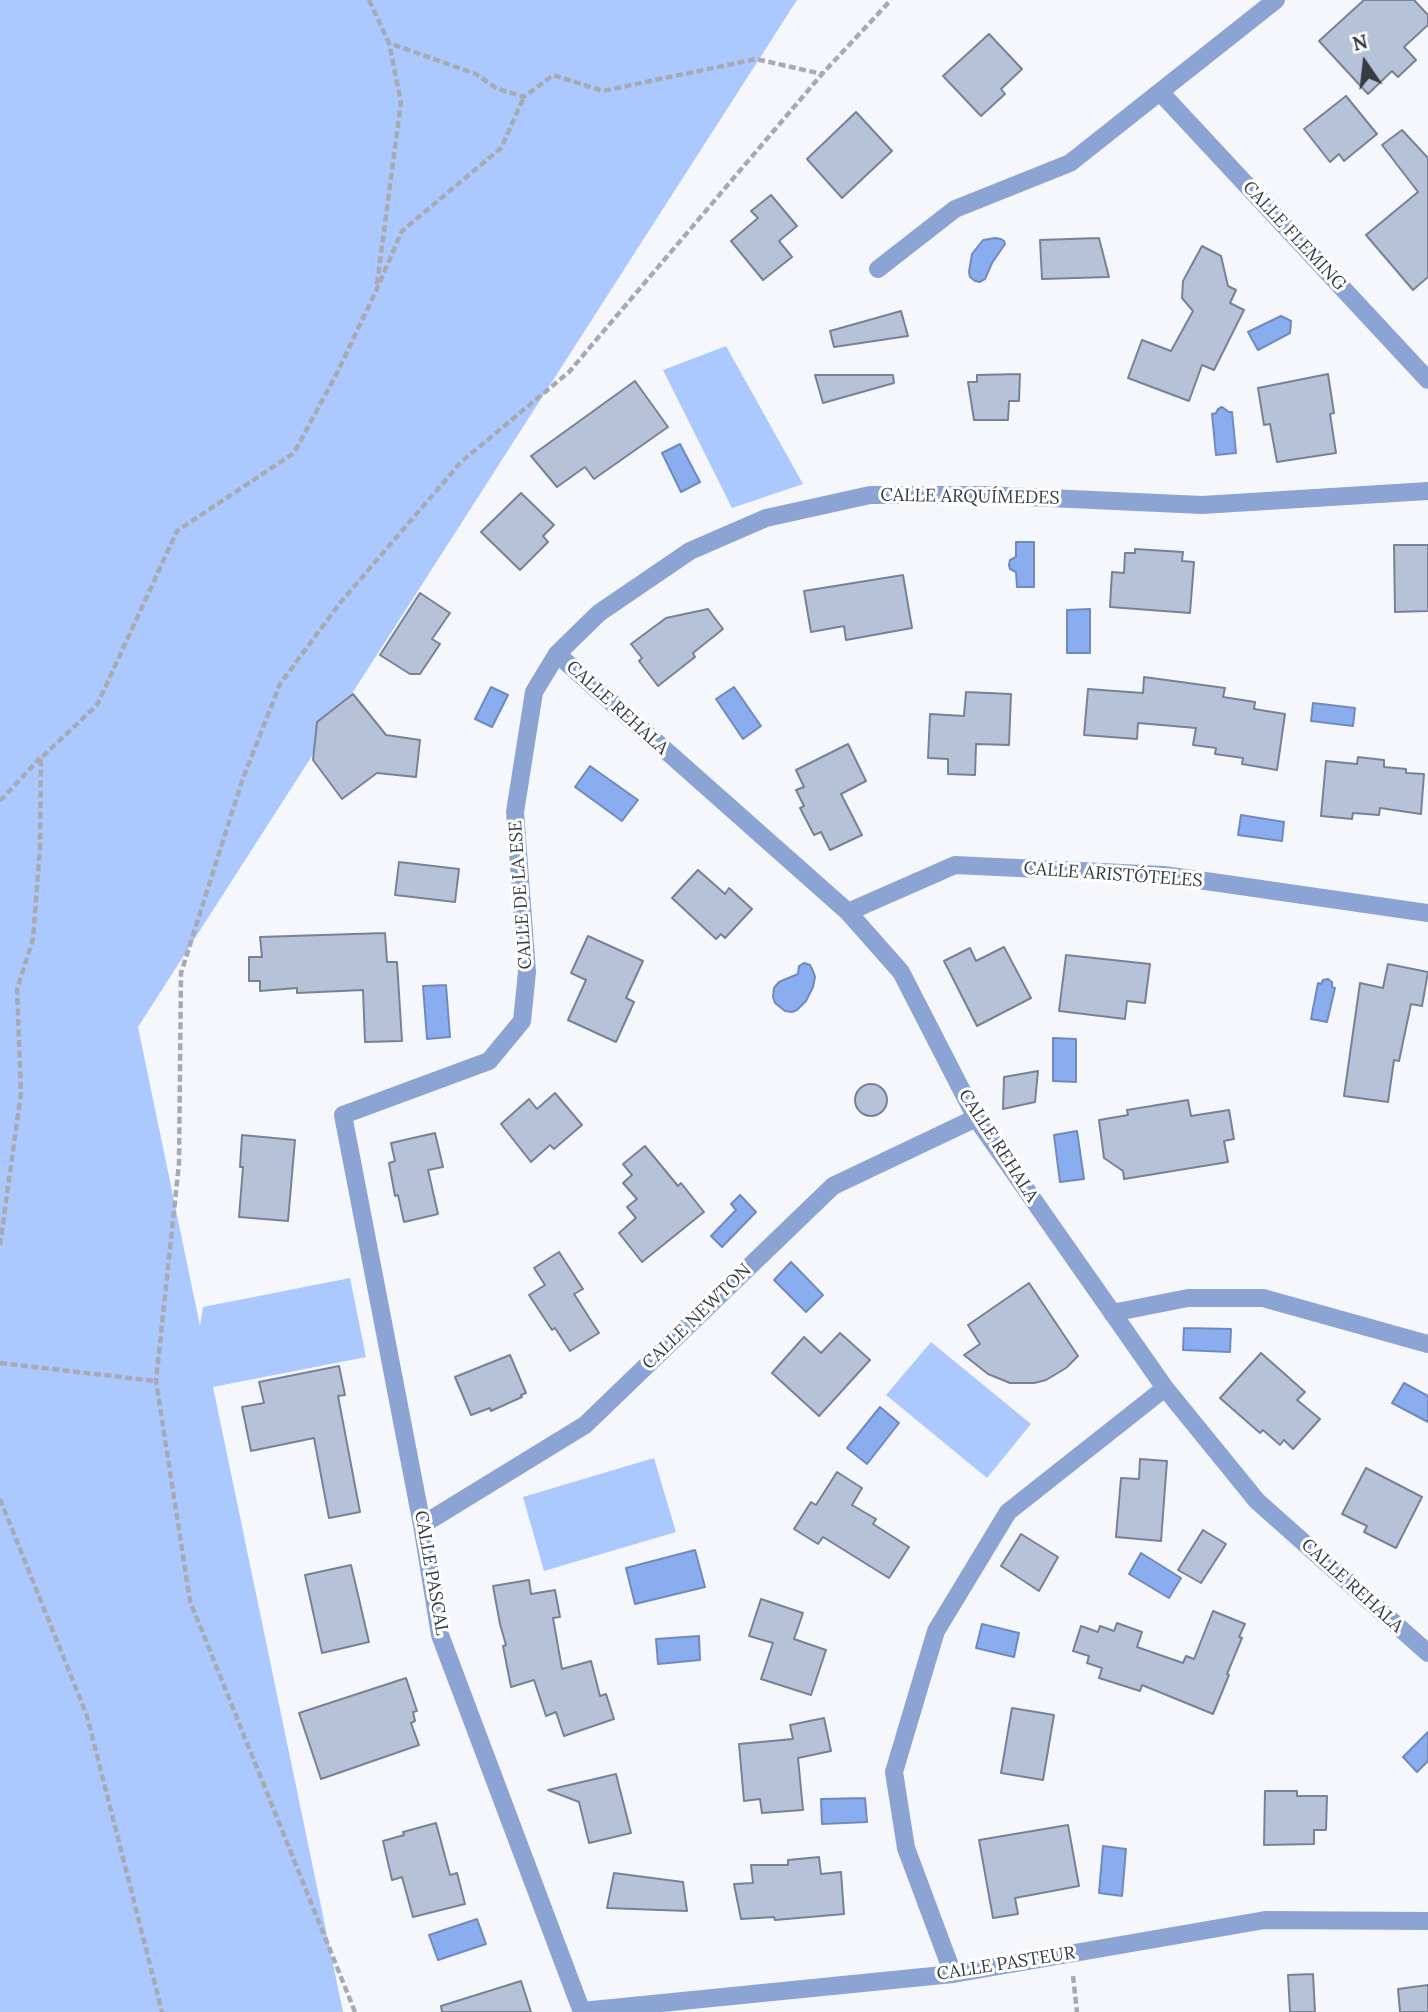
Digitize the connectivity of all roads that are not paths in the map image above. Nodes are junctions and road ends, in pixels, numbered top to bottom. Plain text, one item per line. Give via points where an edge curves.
1 (1276, 0) edge
2 (1160, 92) junction
3 (877, 269) dead end
4 (1428, 380) edge
5 (1428, 491) edge
6 (557, 654) junction
7 (848, 912) junction
8 (1428, 913) edge
9 (343, 1115) joint
10 (976, 1118) junction
11 (1112, 1313) junction
12 (1428, 1344) edge
13 (1165, 1388) junction
14 (422, 1525) junction
15 (1428, 1653) edge
16 (1428, 1921) edge
17 (953, 1974) junction
18 (582, 2012) edge

1 - 2 street
2 - 3 street via 1070,163 955,209
2 - 4 street, CALLE FLEMING
5 - 6 street, CALLE ARQUÍMEDES via 1202,505 870,495 766,518 690,551 599,613
6 - 7 street, CALLE REHALA
6 - 9 street, CALLE DE LA ESE via 534,692 515,812 527,972 522,1021 489,1060
7 - 8 street, CALLE ARISTÓTELES via 956,865 1164,875
7 - 10 street, CALLE REHALA via 901,972
9 - 14 street, CALLE PASCAL
10 - 11 street, CALLE REHALA
10 - 14 street, CALLE NEWTON via 833,1186 585,1425
11 - 12 street via 1188,1298 1263,1298
11 - 13 street, CALLE REHALA
13 - 15 street, CALLE REHALA via 1257,1501
13 - 17 street via 1008,1512 936,1631 894,1772 906,1848
14 - 18 street, CALLE PASCAL via 440,1635
16 - 17 street, CALLE PASTEUR via 1265,1920
17 - 18 street, CALLE PASTEUR

